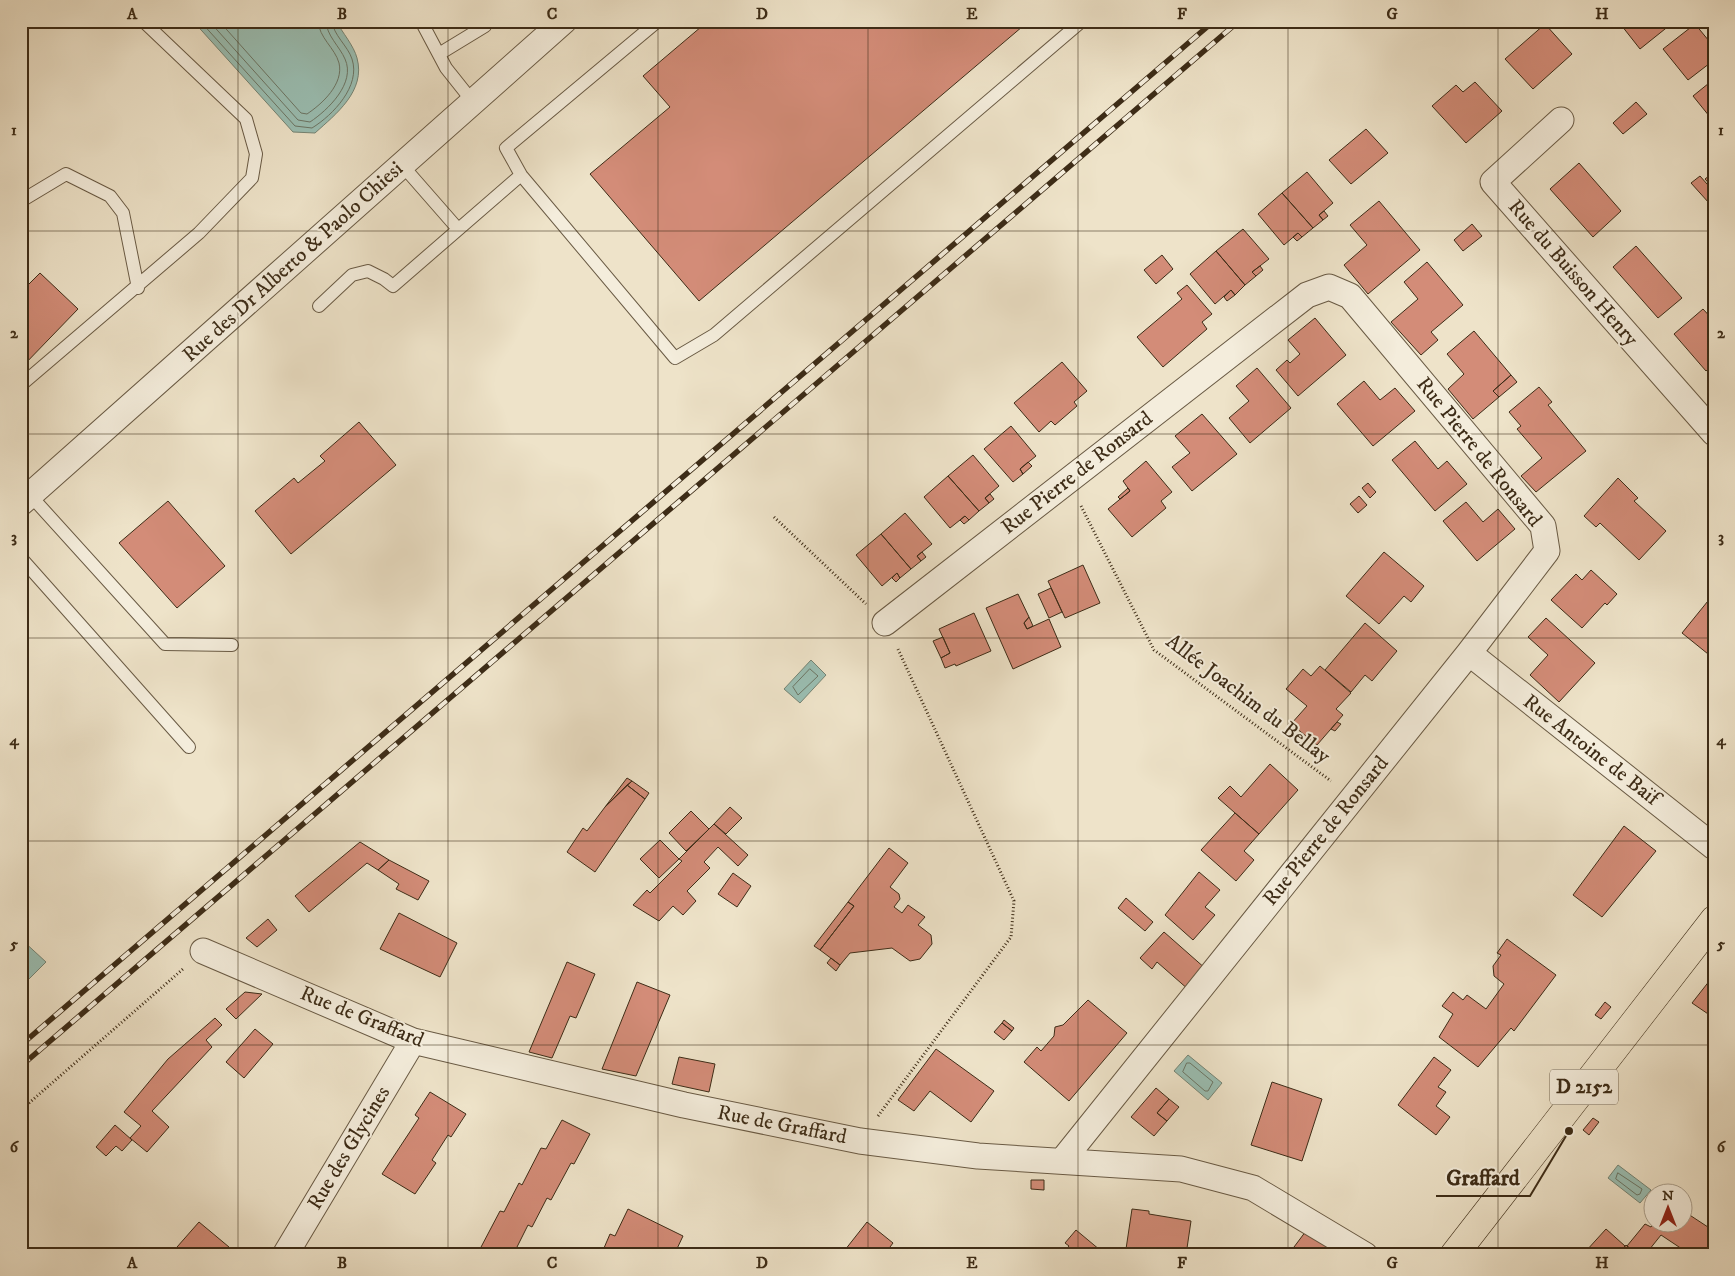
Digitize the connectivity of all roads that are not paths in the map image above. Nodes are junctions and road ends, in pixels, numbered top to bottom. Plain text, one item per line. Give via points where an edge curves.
1 (143, 21) edge
2 (420, 21) edge
3 (482, 21) edge
4 (564, 21) edge
5 (658, 21) edge
6 (1082, 21) edge
7 (439, 54) junction
8 (473, 102) junction
9 (1561, 120) dead end
10 (402, 165) junction
11 (521, 174) junction
12 (21, 201) edge
13 (458, 229) junction
14 (138, 288) junction
15 (319, 306) dead end
16 (21, 385) edge
17 (1714, 433) edge
18 (26, 499) edge
19 (21, 558) edge
20 (885, 623) road end
21 (232, 645) dead end
22 (1469, 653) junction
23 (189, 747) dead end
24 (1714, 847) edge
25 (1714, 920) edge
26 (203, 951) road end
27 (413, 1042) junction
28 (1062, 1161) junction
29 (285, 1255) edge
30 (1365, 1255) edge
31 (1454, 1255) edge

1 - 14 lane via 246,119 256,154 252,178 199,233
2 - 7 lane
3 - 7 lane via 486,26
4 - 8 street, Rue des Dr Alberto & Paolo Chiesi
5 - 11 lane via 506,148
6 - 11 lane via 714,335 675,358
7 - 8 lane
8 - 10 street, Rue des Dr Alberto & Paolo Chiesi
9 - 17 street, Rue du Buisson Henry via 1493,182
10 - 13 lane
10 - 18 street, Rue des Dr Alberto & Paolo Chiesi
11 - 13 lane
12 - 14 lane via 66,174 110,196 123,213
13 - 15 lane via 393,286 368,271 352,275
14 - 16 lane
18 - 21 lane via 165,644
19 - 23 lane
20 - 22 street, Rue Pierre de Ronsard via 1307,295 1329,287 1350,296 1544,526 1548,551
22 - 24 street, Rue Antoine de Baïf
22 - 28 street, Rue Pierre de Ronsard
25 - 31 main road, D 2152
26 - 27 street, Rue de Graffard
27 - 28 street, Rue de Graffard via 684,1105 860,1141 978,1156
27 - 29 street, Rue des Glycines
28 - 30 street, Rue de Graffard via 1181,1169 1253,1188

